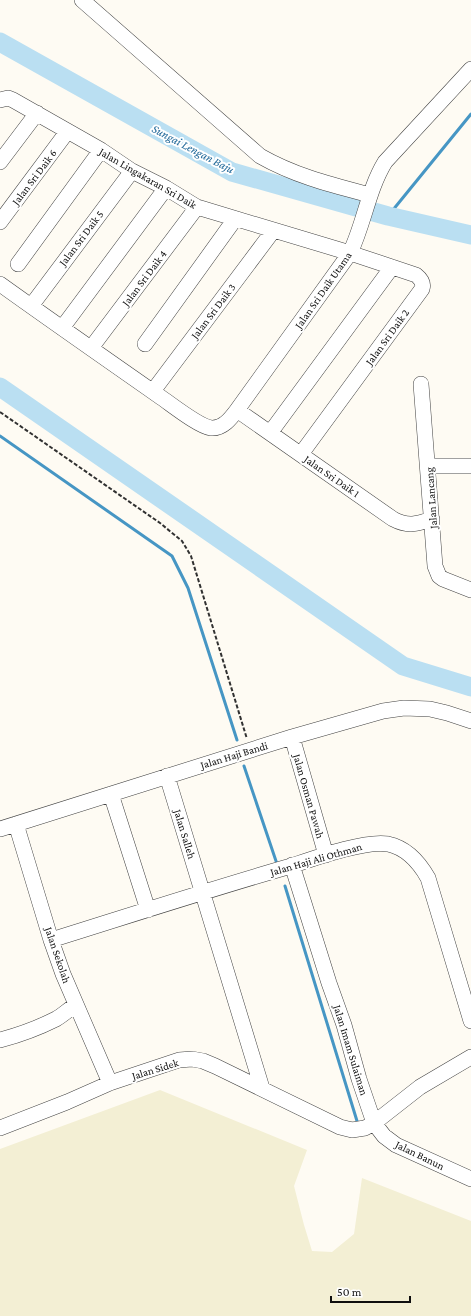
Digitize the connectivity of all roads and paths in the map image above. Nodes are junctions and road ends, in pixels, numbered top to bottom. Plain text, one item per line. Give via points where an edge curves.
1 (82, 0) edge
2 (471, 70) edge
3 (0, 100) edge
4 (37, 113) junction
5 (67, 132) junction
6 (101, 150) junction
7 (0, 162) edge
8 (132, 171) junction
9 (166, 188) junction
10 (369, 199) junction
11 (197, 207) junction
12 (235, 219) junction
13 (0, 222) edge
14 (274, 231) junction
15 (350, 253) junction
16 (18, 264) dead end
17 (392, 267) junction
18 (0, 284) edge
19 (31, 306) junction
20 (62, 328) junction
21 (145, 344) dead end
22 (91, 348) junction
23 (421, 384) dead end
24 (153, 391) junction
25 (237, 410) junction
26 (0, 412) edge
27 (270, 433) junction
28 (301, 454) junction
29 (428, 466) junction
30 (471, 466) edge
31 (432, 519) junction
32 (471, 590) edge
33 (471, 721) edge
34 (292, 736) junction
35 (251, 750) junction
36 (167, 776) junction
37 (111, 794) junction
38 (16, 824) junction
39 (0, 829) edge
40 (326, 855) junction
41 (292, 865) junction
42 (203, 892) junction
43 (148, 910) junction
44 (51, 940) junction
45 (76, 1006) junction
46 (471, 1020) edge
47 (0, 1040) edge
48 (471, 1057) edge
49 (110, 1083) junction
50 (262, 1088) junction
51 (374, 1123) junction
52 (0, 1128) edge
53 (471, 1179) edge

1 - 10 street via 260,156 295,173
2 - 10 street, Jalan Sri Daik Utama via 385,162
3 - 4 street, Jalan Lingakaran Sri Daik via 8,98
4 - 5 street, Jalan Lingakaran Sri Daik
4 - 7 street
5 - 6 street, Jalan Lingakaran Sri Daik
5 - 13 street, Jalan Sri Daik 6
6 - 8 street, Jalan Lingakaran Sri Daik
6 - 16 street
8 - 9 street, Jalan Lingakaran Sri Daik
8 - 19 street, Jalan Sri Daik 5
9 - 11 street, Jalan Lingakaran Sri Daik
9 - 20 street
10 - 15 street, Jalan Sri Daik Utama
11 - 12 street, Jalan Lingakaran Sri Daik
11 - 22 street, Jalan Sri Daik 4
12 - 14 street, Jalan Lingakaran Sri Daik
12 - 21 street
14 - 15 street, Jalan Lingakaran Sri Daik
14 - 24 street, Jalan Sri Daik 3
15 - 17 street, Jalan Sri Daik 2
15 - 25 street, Jalan Sri Daik Utama
17 - 27 street
17 - 28 street, Jalan Sri Daik 2 via 416,275 421,280 422,289
18 - 19 street
19 - 20 street
20 - 22 street
22 - 24 street
23 - 29 street, Jalan Lancang
24 - 25 street, Jalan Sri Daik Utama via 197,422 211,428 229,420
25 - 27 street, Jalan Sri Daik 1
26 - 35 path via 182,541 191,556
27 - 28 street, Jalan Sri Daik 1
28 - 31 street, Jalan Sri Daik 1 via 393,520 411,525
29 - 30 street
29 - 31 street, Jalan Lancang
31 - 32 street, Jalan Lancang via 437,572 443,579
33 - 34 street, Jalan Haji Bandi via 447,713 404,708 383,711
34 - 35 street, Jalan Haji Bandi
34 - 40 street, Jalan Osman Pawah
35 - 36 street, Jalan Haji Bandi
36 - 37 street, Jalan Haji Bandi
36 - 42 street, Jalan Salleh
37 - 38 street, Jalan Haji Bandi
37 - 43 street
38 - 39 street, Jalan Haji Bandi
38 - 44 street, Jalan Sekolah
40 - 41 street, Jalan Haji Ali Othman
40 - 46 street, Jalan Haji Ali Othman via 371,843 388,844 402,849 421,866 433,893
41 - 42 street, Jalan Haji Ali Othman
41 - 51 street, Jalan Imam Sulaiman
42 - 43 street, Jalan Haji Ali Othman
42 - 50 street, Jalan Salleh
43 - 44 street, Jalan Haji Ali Othman
44 - 45 street, Jalan Sekolah
45 - 47 street via 41,1026
45 - 49 street, Jalan Sekolah
48 - 51 street via 420,1087
49 - 50 street, Jalan Sidek via 179,1060 192,1059 203,1061
49 - 52 street, Jalan Sidek
50 - 51 street, Jalan Sidek via 340,1127 352,1130 365,1128
51 - 53 street, Jalan Banun via 384,1136 396,1145

